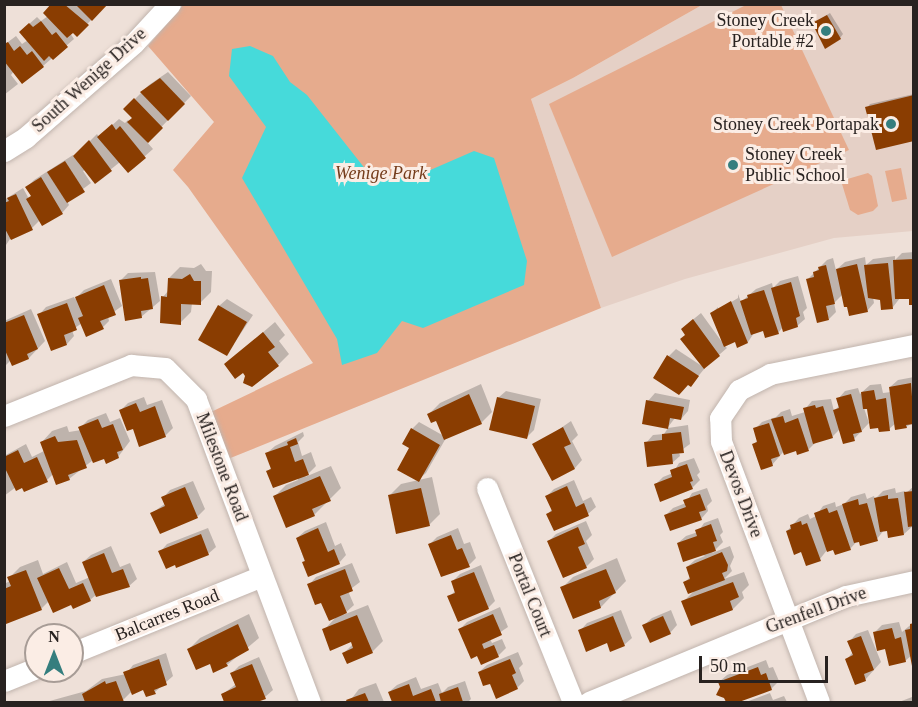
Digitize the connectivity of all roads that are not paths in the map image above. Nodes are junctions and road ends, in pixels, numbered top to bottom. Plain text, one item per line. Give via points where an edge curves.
1 (170, 4) edge
2 (4, 151) edge
3 (914, 345) edge
4 (4, 416) edge
5 (487, 488) dead end
6 (262, 576) junction
7 (914, 581) edge
8 (788, 618) junction
9 (84, 648) edge
10 (24, 673) edge
11 (4, 681) edge
12 (310, 702) edge
13 (573, 702) edge
14 (589, 702) edge
15 (819, 702) edge

1 - 2 street, South Wenige Drive via 134,43 26,137
3 - 8 street, Devos Drive via 770,374 739,390 720,418 721,441
4 - 6 street, Milestone Road via 131,365 165,368 196,399
5 - 13 street, Portal Court
6 - 9 street, Balcarres Road
6 - 12 street, Milestone Road
7 - 8 street, Grenfell Drive via 846,596
8 - 14 street, Grenfell Drive
8 - 15 street, Devos Drive
10 - 11 street

